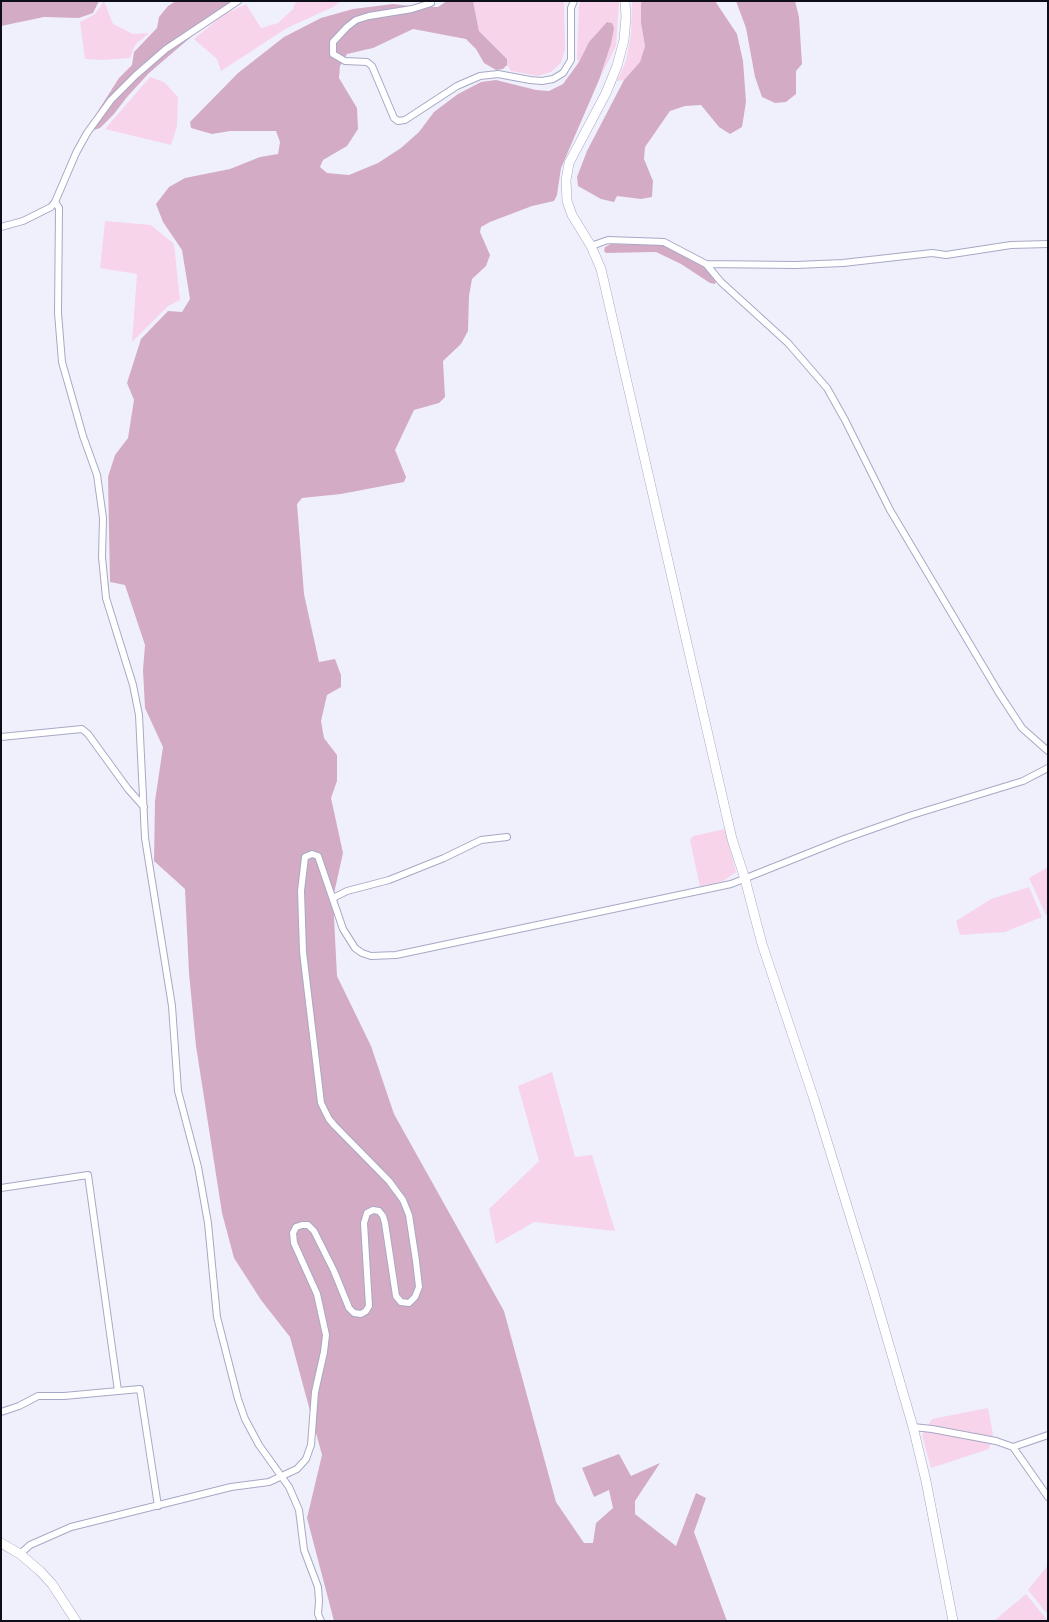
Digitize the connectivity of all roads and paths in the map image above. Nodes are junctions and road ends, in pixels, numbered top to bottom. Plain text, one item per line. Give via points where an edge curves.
1 (238, 1) edge
2 (431, 1) edge
3 (574, 1) edge
4 (625, 1) edge
5 (55, 202) junction
6 (1, 227) edge
7 (1048, 244) edge
8 (591, 246) junction
9 (706, 264) junction
10 (1, 737) edge
11 (1048, 751) edge
12 (1048, 768) edge
13 (144, 807) junction
14 (507, 837) dead end
15 (745, 879) junction
16 (333, 898) junction
17 (1, 1188) edge
18 (118, 1391) junction
19 (1, 1412) edge
20 (913, 1427) junction
21 (1048, 1435) edge
22 (1013, 1447) junction
23 (281, 1477) junction
24 (1048, 1497) edge
25 (158, 1506) junction
26 (1, 1543) edge
27 (20, 1554) junction
28 (76, 1621) edge
29 (321, 1621) edge
30 (953, 1621) edge

1 - 5 street via 166,49 111,100 87,133
2 - 3 street via 412,9 356,20 333,42 333,54 345,61 367,62 372,66 394,118 398,121 404,120 457,86 480,76 498,74 542,81 553,79 562,73 571,60 571,8
4 - 8 street via 624,40 617,66 606,93 569,163 566,180 567,201 572,215
5 - 6 street via 44,212
5 - 13 street via 59,208 58,313 62,362 97,475 103,518 102,557 106,598 134,685 139,715
7 - 9 street via 1011,245 946,255 932,253 796,265
8 - 9 street via 608,240 664,242
8 - 15 street via 601,268 612,312 732,839
9 - 11 street via 721,282 788,343 827,388 890,510 998,692 1022,728
10 - 13 street via 82,729
12 - 15 street via 1023,781 912,815
13 - 23 street via 145,838 172,1006 178,1091 198,1167 208,1223 217,1317 245,1419
14 - 16 street via 481,840 389,880 347,891
15 - 16 street via 705,891 420,950 371,956 355,948 344,929
15 - 20 street via 762,944 874,1290
16 - 23 street via 318,856 312,854 305,857 302,891 303,952 322,1103 334,1126 389,1181 403,1200 409,1215 418,1287 415,1297 409,1303 401,1302 396,1296 385,1223 379,1211 372,1210 367,1213 364,1223 370,1306 361,1314 354,1313 349,1308 314,1231 308,1225 296,1227 293,1233 294,1243 317,1294 326,1336 315,1392 311,1445 306,1459 297,1470
17 - 18 street via 88,1175
18 - 19 street via 38,1396
18 - 25 street via 140,1389
20 - 22 street via 996,1441
20 - 30 street via 926,1480
21 - 22 street
22 - 24 street
23 - 25 street via 269,1482 231,1487
23 - 29 street via 289,1487 299,1510 304,1550 318,1587 318,1614
25 - 27 street via 71,1527 30,1546
26 - 27 street
27 - 28 street via 52,1584

